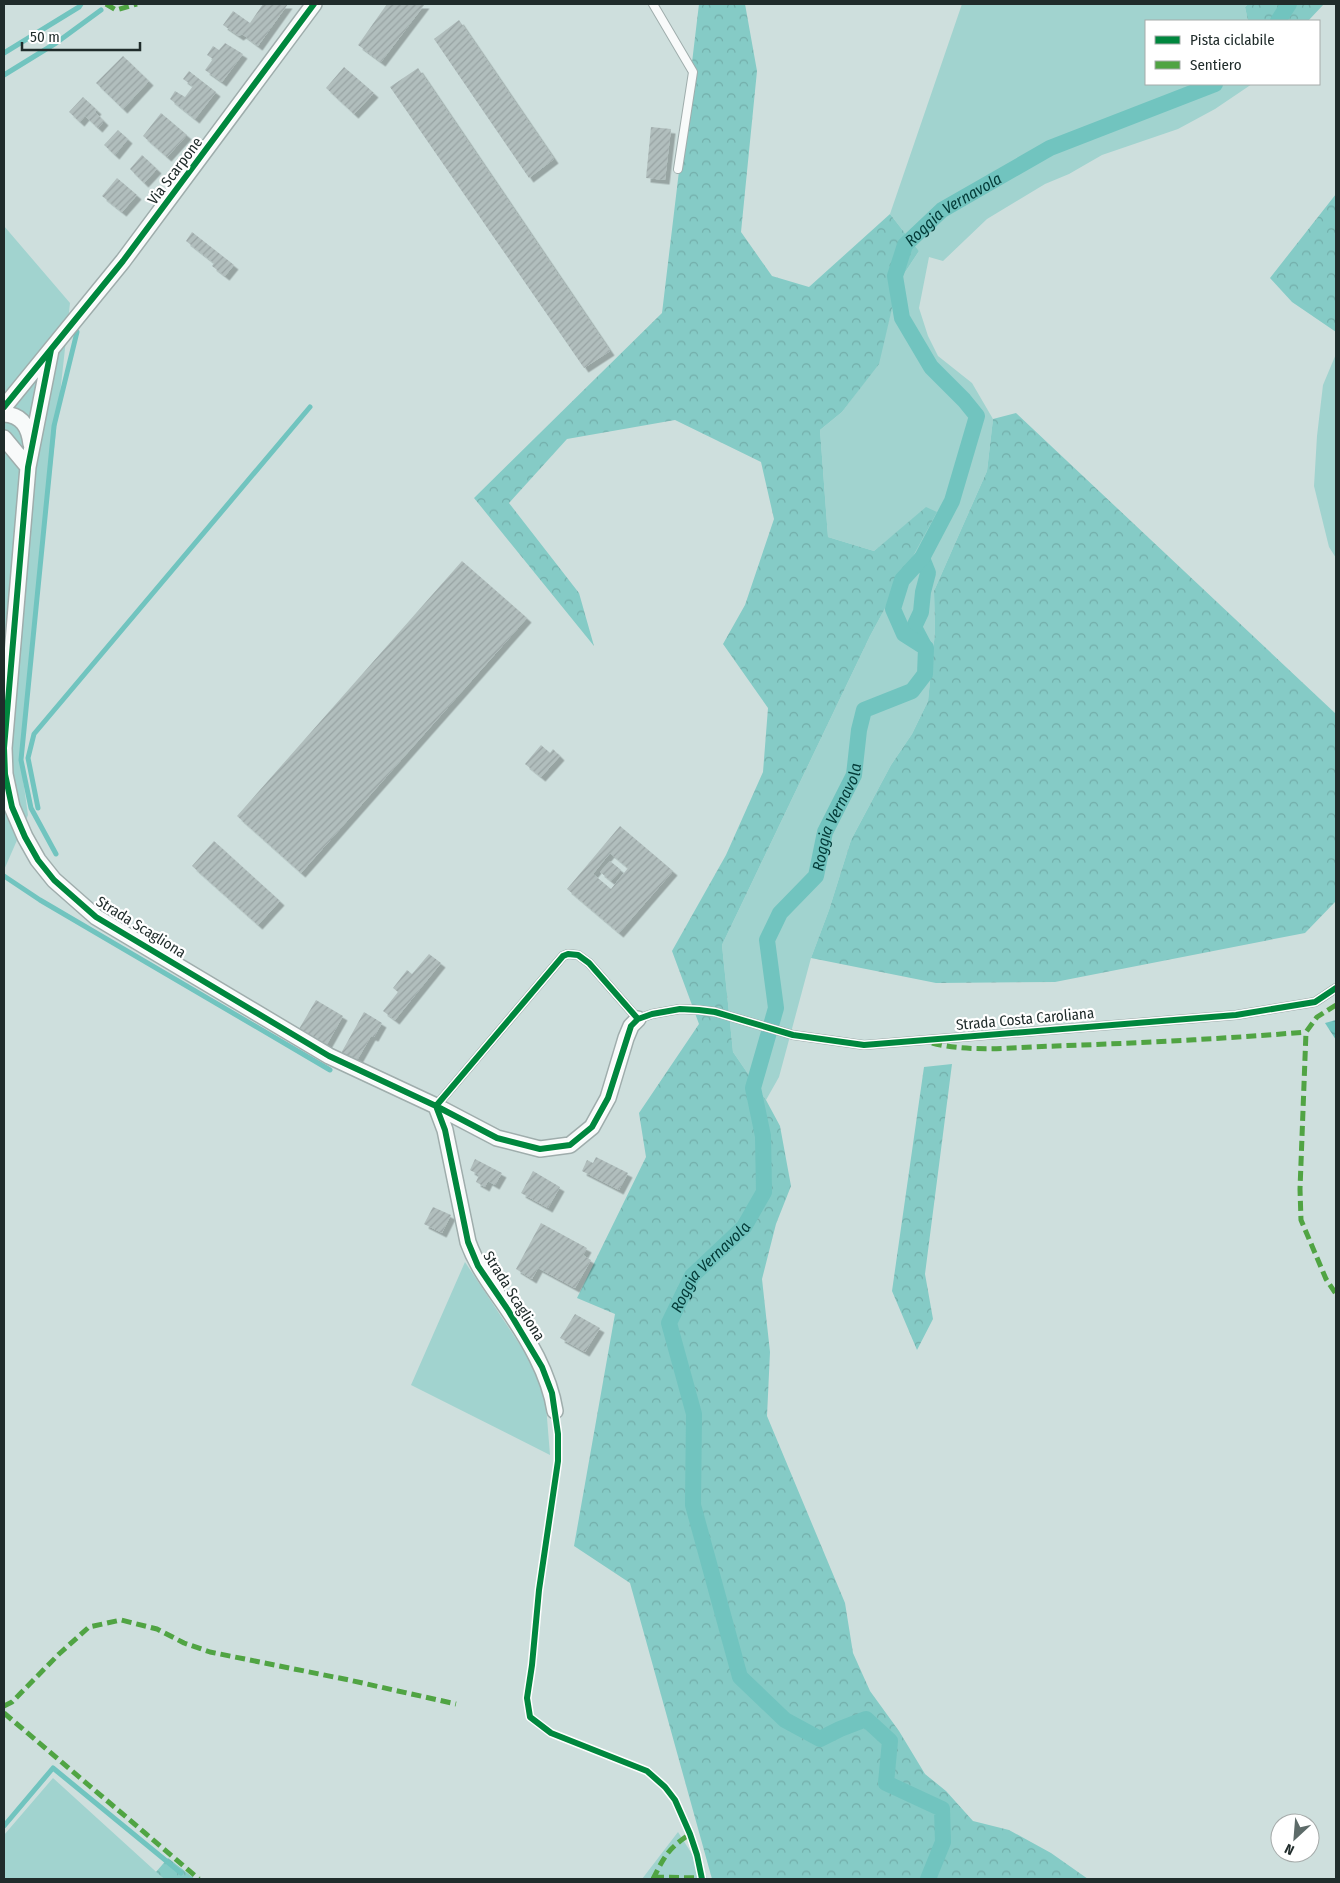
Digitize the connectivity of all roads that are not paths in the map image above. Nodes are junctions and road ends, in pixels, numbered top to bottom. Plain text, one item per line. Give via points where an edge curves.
1 (314, 4) edge
2 (653, 4) edge
3 (678, 169) dead end
4 (51, 350) junction
5 (4, 407) edge
6 (4, 414) edge
7 (4, 439) edge
8 (32, 445) junction
9 (28, 467) junction
10 (1336, 988) edge
11 (638, 1019) junction
12 (436, 1106) junction
13 (555, 1411) dead end

1 - 4 street, Via Scarpone via 123,261
2 - 3 lane via 692,72
4 - 5 street, Via Scarpone
4 - 8 street, Strada Scagliona
6 - 8 street via 22,420
7 - 9 street
8 - 9 street, Strada Scagliona
9 - 12 street, Strada Scagliona via 6,722 5,774 12,807 38,860 54,880 96,917 329,1056
10 - 11 lane, Strada Costa Caroliana via 1315,1002 1236,1015 864,1045 793,1035 715,1012 680,1009
11 - 12 street, Strada Scagliona via 626,1038 601,1113 592,1127 570,1145 540,1149 497,1138
11 - 12 lane via 589,963 578,955 563,956
12 - 13 street, Strada Scagliona via 445,1130 472,1254 542,1366

